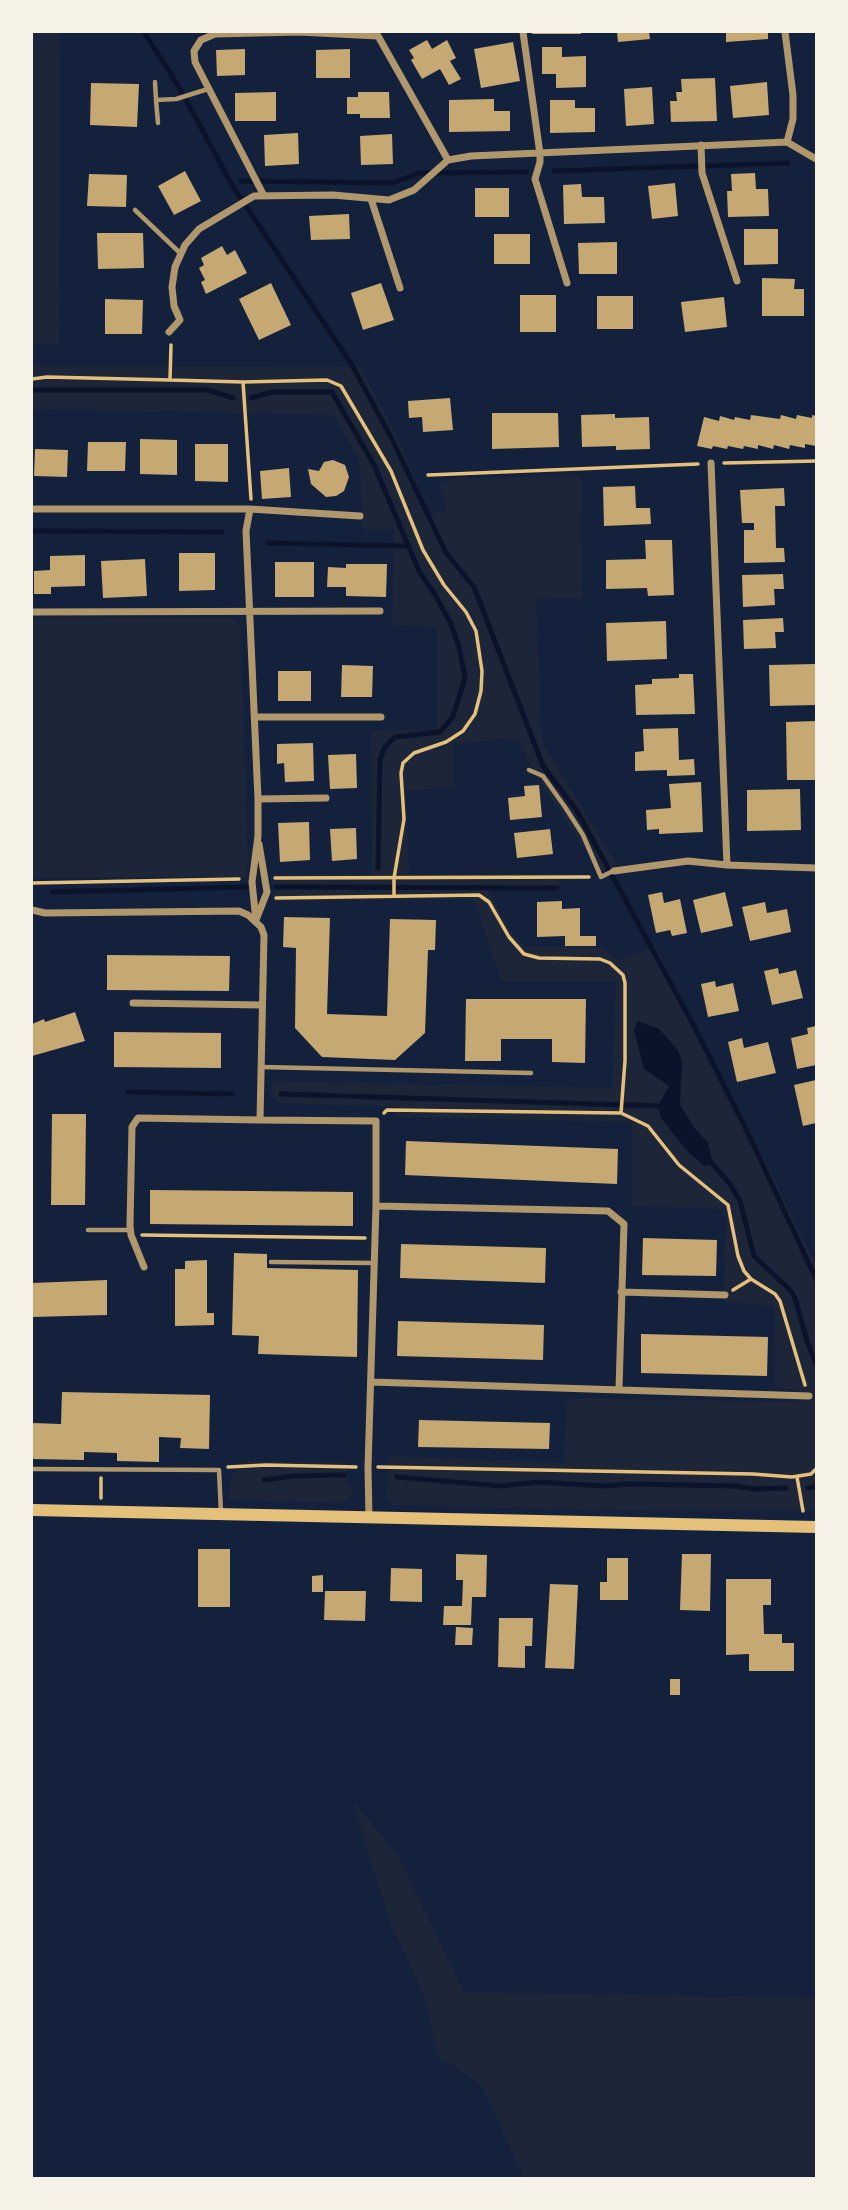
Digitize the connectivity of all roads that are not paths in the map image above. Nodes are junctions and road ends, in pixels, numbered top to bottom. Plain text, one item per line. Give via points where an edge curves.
1 (523, 32) edge
2 (785, 32) edge
3 (377, 34) edge
4 (155, 82) dead end
5 (208, 89) junction
6 (156, 100) junction
7 (158, 123) dead end
8 (787, 142) junction
9 (701, 145) junction
10 (540, 154) junction
11 (817, 159) edge
12 (448, 160) junction
13 (263, 194) junction
14 (371, 199) junction
15 (135, 210) dead end
16 (180, 253) junction
17 (737, 281) dead end
18 (568, 283) dead end
19 (400, 288) dead end
20 (169, 332) road end
21 (711, 463) road end
22 (32, 509) edge
23 (250, 509) junction
24 (360, 516) dead end
25 (252, 611) junction
26 (380, 611) dead end
27 (32, 612) edge
28 (255, 717) junction
29 (381, 717) dead end
30 (529, 770) dead end
31 (326, 798) dead end
32 (258, 799) junction
33 (258, 836) junction
34 (727, 865) junction
35 (817, 868) edge
36 (614, 871) joint
37 (32, 910) edge
38 (256, 921) junction
39 (133, 1003) dead end
40 (262, 1005) junction
41 (260, 1067) junction
42 (531, 1073) dead end
43 (260, 1120) junction
44 (376, 1206) junction
45 (88, 1230) dead end
46 (131, 1233) junction
47 (271, 1262) dead end
48 (374, 1263) junction
49 (144, 1267) dead end
50 (621, 1292) junction
51 (725, 1295) road end
52 (371, 1382) junction
53 (619, 1389) junction
54 (809, 1396) road end
55 (32, 1469) edge
56 (32, 1510) edge
57 (221, 1513) junction
58 (369, 1518) junction
59 (811, 1527) edge

1 - 10 street
2 - 8 street via 793,95
3 - 5 street via 215,34 201,40 194,51
3 - 12 street
4 - 6 lane
5 - 6 lane
5 - 13 street
6 - 7 lane
8 - 9 street
8 - 11 street
9 - 10 street
9 - 17 street via 702,173
10 - 12 street
10 - 18 street via 535,179
12 - 14 street via 414,190 390,200
13 - 14 street
13 - 16 street via 199,229
14 - 19 street
15 - 16 lane
16 - 20 street via 172,287 180,320
21 - 34 street
22 - 23 street
23 - 24 street
23 - 25 street via 246,531
25 - 26 street
25 - 27 street
25 - 28 street
28 - 29 street
28 - 32 street
30 - 36 lane via 542,776 565,807 601,877
31 - 32 street
32 - 33 street
33 - 38 street via 252,879
33 - 38 street via 266,898
34 - 35 street
34 - 36 street via 688,861
37 - 38 street via 239,911
38 - 40 street via 264,934
39 - 40 street
40 - 41 street
41 - 42 lane
41 - 43 street
43 - 44 street via 376,1121
43 - 46 street via 138,1118 132,1127
44 - 48 street
44 - 50 street via 608,1211 624,1224
45 - 46 lane
46 - 49 street
47 - 48 lane
48 - 52 street
50 - 51 street
50 - 53 street
52 - 53 street
52 - 58 street
53 - 54 street
55 - 57 lane via 219,1470
56 - 57 main road
57 - 58 main road
58 - 59 main road

